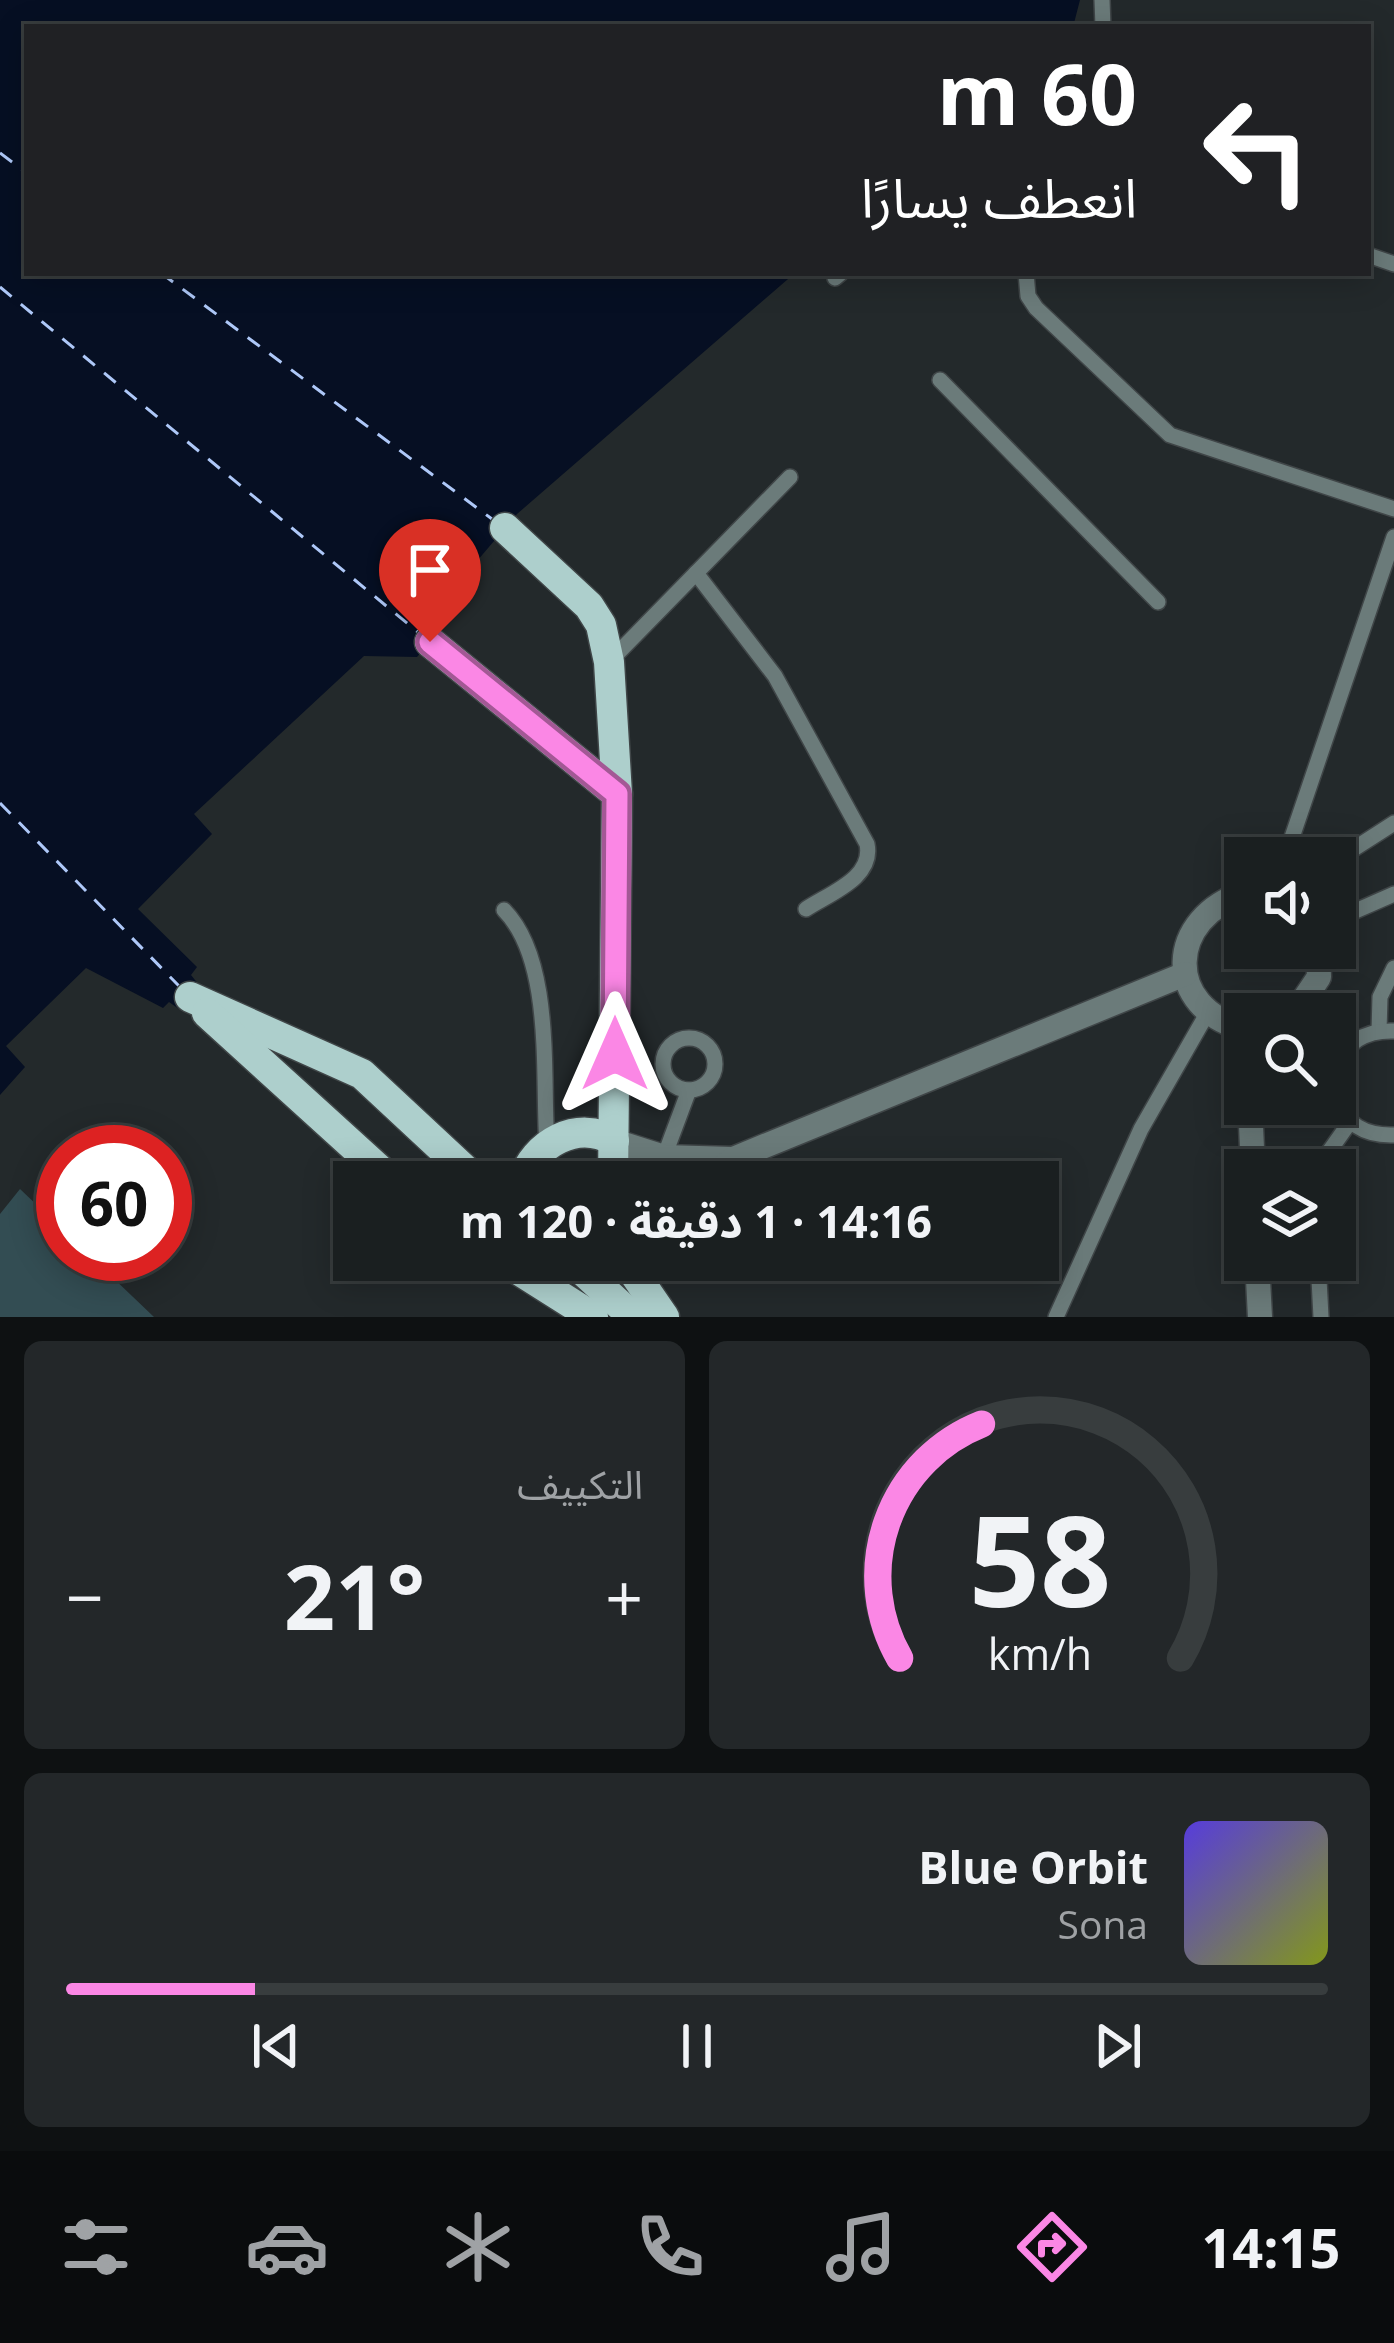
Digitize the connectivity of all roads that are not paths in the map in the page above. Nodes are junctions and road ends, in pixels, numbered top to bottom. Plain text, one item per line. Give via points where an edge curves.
1 (1026, 276) edge
2 (940, 380) dead end
3 (790, 477) dead end
4 (1394, 509) edge
5 (505, 528) dead end
6 (1394, 537) edge
7 (696, 573) junction
8 (1387, 581) edge
9 (1158, 602) dead end
10 (430, 642) dead end
11 (609, 662) junction
12 (617, 794) junction
13 (1394, 823) edge
14 (1294, 837) edge
15 (1356, 847) edge
16 (1394, 894) edge
17 (1224, 900) edge
18 (806, 909) dead end
19 (505, 910) dead end
20 (1356, 911) edge
21 (1394, 968) edge
22 (1185, 974) junction
23 (1208, 1012) junction
24 (1224, 1019) edge
25 (1387, 1031) edge
26 (1356, 1041) edge
27 (688, 1090) dead end
28 (1356, 1125) edge
29 (1394, 1135) edge
30 (614, 1141) junction
31 (547, 1147) junction
32 (664, 1157) junction
33 (733, 1159) junction
34 (370, 1161) edge
35 (455, 1161) edge
36 (537, 1161) edge
37 (614, 1161) edge
38 (730, 1161) edge
39 (536, 1281) edge
40 (559, 1281) edge
41 (594, 1281) edge
42 (642, 1281) edge
43 (1258, 1281) edge
44 (1319, 1281) edge
45 (591, 1316) edge
46 (633, 1317) edge
47 (664, 1317) edge
48 (1056, 1317) edge
49 (1260, 1317) edge
50 (1321, 1317) edge

1 - 4 lane via 1036,308 1170,435
2 - 9 lane
3 - 7 lane
5 - 11 main road via 589,606
6 - 8 lane
7 - 11 lane
7 - 18 lane via 775,676 869,851 861,873
8 - 14 lane
10 - 12 main road
11 - 12 main road
12 - 30 main road
13 - 15 lane
16 - 20 lane
17 - 22 street via 1197,921 1185,946
19 - 31 lane via 536,970
21 - 25 lane via 1380,997
22 - 23 street
22 - 33 street
23 - 24 street
23 - 48 lane via 1141,1129
25 - 26 lane
27 - 32 lane
28 - 29 lane
30 - 31 main road via 575,1132
30 - 32 street
30 - 37 main road
31 - 36 main road
32 - 33 street
33 - 38 street
34 - 35 main road via 190,997 362,1074
39 - 45 main road
40 - 45 main road
41 - 46 main road
42 - 47 main road
43 - 49 street
44 - 50 lane

